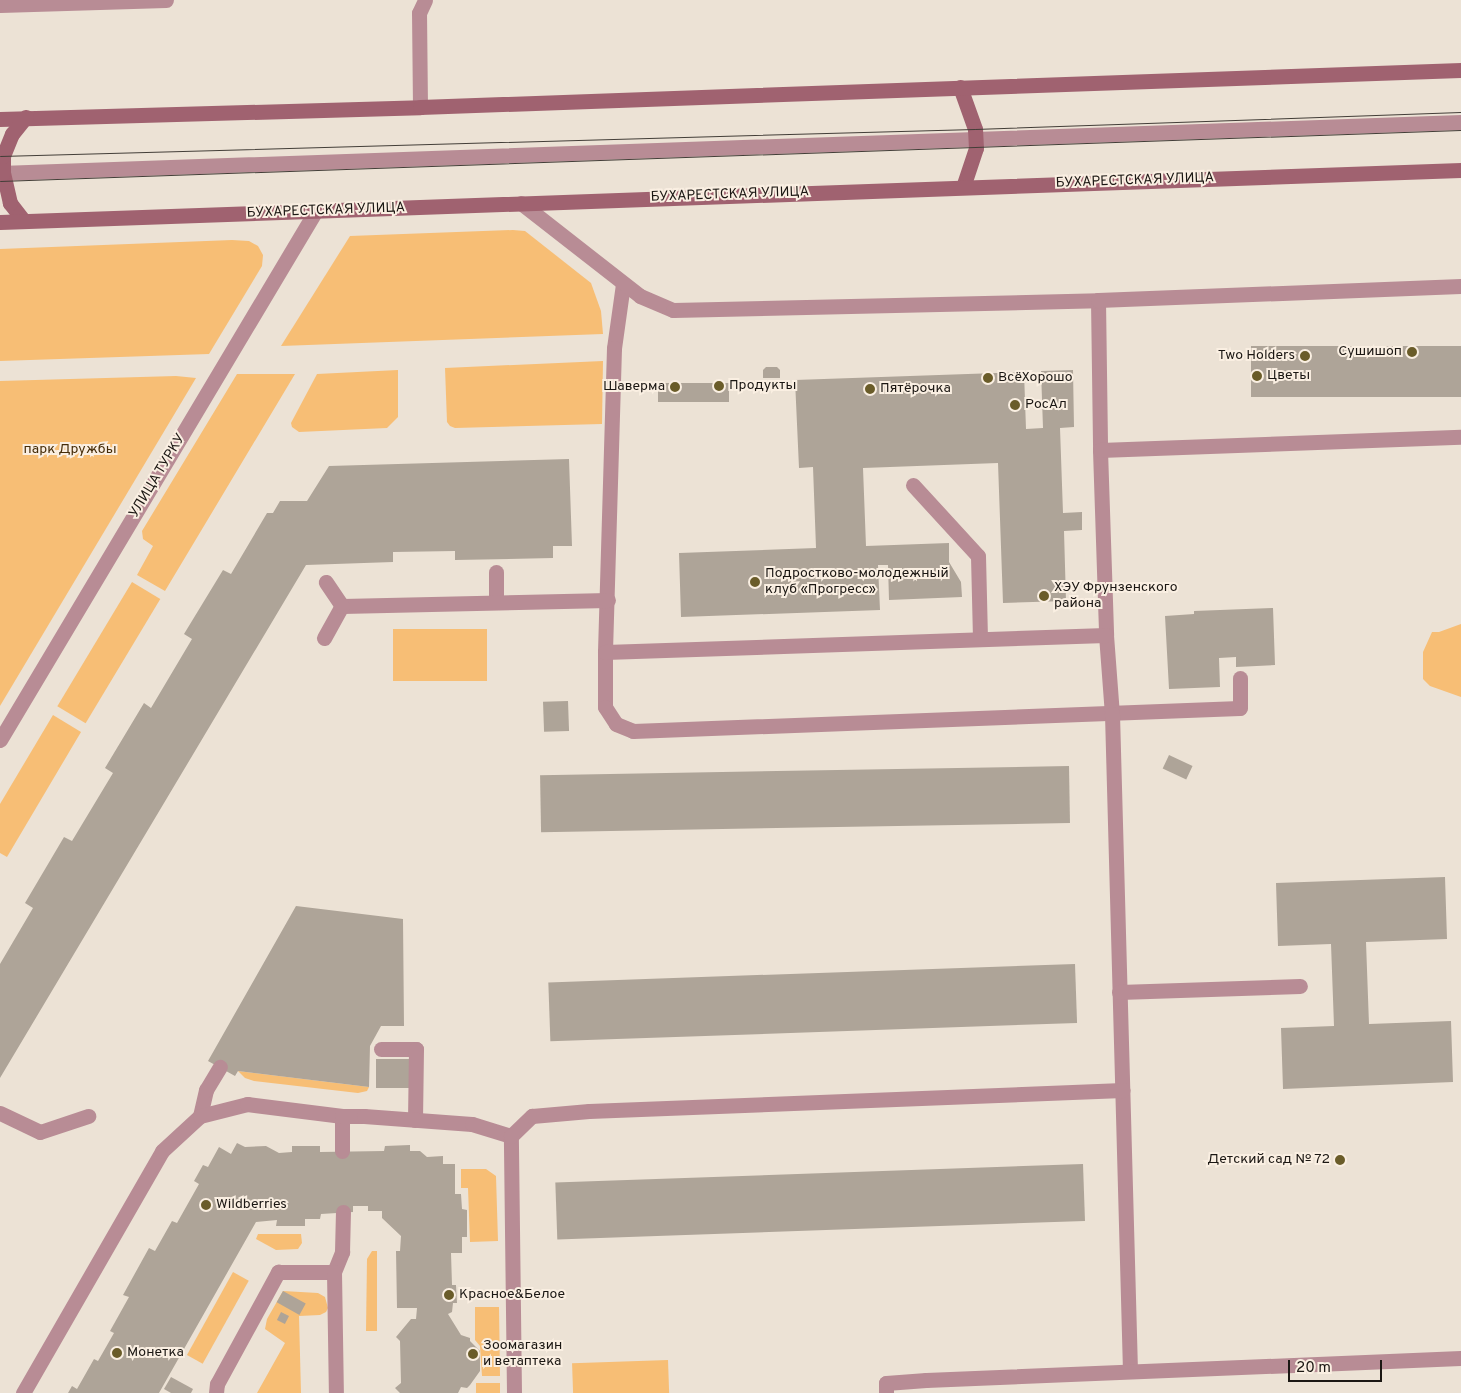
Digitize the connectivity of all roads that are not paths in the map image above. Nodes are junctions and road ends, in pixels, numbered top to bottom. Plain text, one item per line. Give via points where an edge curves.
1 (166, 0) edge
2 (425, 0) edge
3 (0, 5) edge
4 (1461, 70) edge
5 (960, 88) junction
6 (420, 107) junction
7 (26, 117) junction
8 (0, 119) edge
9 (1461, 122) edge
10 (976, 139) junction
11 (1461, 170) edge
12 (1, 173) edge
13 (963, 187) junction
14 (521, 203) junction
15 (316, 212) junction
16 (24, 221) junction
17 (0, 222) edge
18 (623, 284) junction
19 (1461, 286) edge
20 (1098, 300) junction
21 (1461, 437) edge
22 (1100, 450) junction
23 (913, 485) dead end
24 (496, 572) dead end
25 (326, 582) dead end
26 (608, 600) junction
27 (496, 602) junction
28 (342, 606) junction
29 (1106, 635) junction
30 (324, 638) dead end
31 (980, 639) junction
32 (606, 652) junction
33 (1240, 678) dead end
34 (1112, 714) junction
35 (0, 740) edge
36 (1300, 986) dead end
37 (1119, 992) junction
38 (381, 1049) dead end
39 (220, 1067) dead end
40 (1123, 1090) junction
41 (0, 1113) edge
42 (88, 1116) dead end
43 (200, 1116) junction
44 (342, 1116) junction
45 (415, 1120) junction
46 (511, 1136) junction
47 (342, 1151) dead end
48 (343, 1212) dead end
49 (334, 1272) junction
50 (1461, 1358) edge
51 (1130, 1371) junction
52 (23, 1393) edge
53 (216, 1393) edge
54 (336, 1393) edge
55 (514, 1393) edge
56 (886, 1393) edge

1 - 3 street
2 - 6 street via 419,14
4 - 5 main road
5 - 6 main road
5 - 10 main road via 976,130
6 - 7 main road
7 - 8 main road
7 - 12 main road via 12,134 3,156
9 - 10 street
10 - 12 street
10 - 13 main road
11 - 13 main road, БУХАРЕСТСКАЯ УЛИЦА
12 - 16 main road via 10,203
13 - 14 main road, БУХАРЕСТСКАЯ УЛИЦА
14 - 15 main road, БУХАРЕСТСКАЯ УЛИЦА
14 - 18 street
15 - 16 main road, БУХАРЕСТСКАЯ УЛИЦА
15 - 35 street, УЛИЦА ТУРКУ
16 - 17 main road, БУХАРЕСТСКАЯ УЛИЦА
18 - 20 street via 654,304 673,310 695,311
18 - 26 street via 614,348
19 - 20 street
20 - 22 street
21 - 22 street
22 - 29 street
23 - 31 street via 978,556
24 - 27 street
25 - 28 street
26 - 27 street
26 - 32 street
27 - 28 street
28 - 30 street
29 - 31 street
29 - 34 street
31 - 32 street
32 - 34 street via 605,706 616,724 633,731
33 - 34 street via 1240,708
34 - 37 street
36 - 37 street
37 - 40 street
38 - 45 street via 416,1049
39 - 43 street via 206,1090
40 - 46 street via 589,1111 532,1116
40 - 51 street
41 - 42 street via 40,1132
43 - 44 street via 247,1104
43 - 52 street via 162,1151
44 - 45 street
44 - 47 street
45 - 46 street via 472,1124
46 - 55 street
48 - 49 street via 342,1252
49 - 53 street via 278,1272 217,1384
49 - 54 street
50 - 51 street
51 - 56 street via 886,1383

